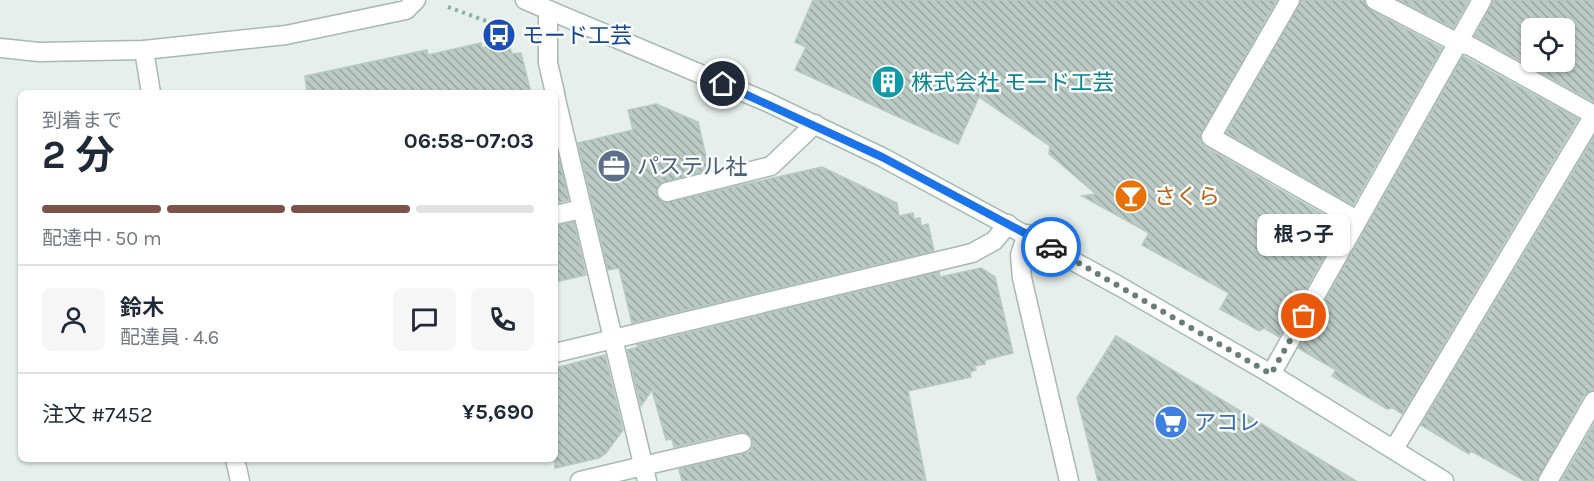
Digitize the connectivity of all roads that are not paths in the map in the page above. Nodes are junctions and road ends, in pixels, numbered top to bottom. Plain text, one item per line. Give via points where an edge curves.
1 (416, 0) edge
2 (525, 0) edge
3 (1290, 0) edge
4 (1375, 0) edge
5 (1482, 0) edge
6 (548, 10) junction
7 (1458, 43) junction
8 (0, 48) edge
9 (144, 50) junction
10 (150, 90) edge
11 (554, 90) edge
12 (558, 107) edge
13 (1594, 115) edge
14 (815, 124) junction
15 (667, 192) dead end
16 (582, 209) junction
17 (558, 214) edge
18 (1357, 220) junction
19 (1008, 224) junction
20 (1027, 234) junction
21 (613, 339) junction
22 (558, 352) edge
23 (1271, 374) junction
24 (1594, 401) edge
25 (742, 443) dead end
26 (1394, 449) junction
27 (236, 462) edge
28 (645, 474) edge
29 (240, 481) edge
30 (580, 481) edge
31 (1069, 481) edge
32 (1443, 481) edge
33 (1548, 481) edge

1 - 9 street via 406,10 286,35
2 - 6 street
3 - 18 street via 1211,137
4 - 7 street
5 - 7 street
6 - 11 street via 548,63
6 - 14 street
7 - 13 street
7 - 18 street
8 - 9 street via 39,52
9 - 10 street
12 - 16 street
13 - 26 street
14 - 15 street via 771,166
14 - 19 street
16 - 17 street
16 - 21 street
18 - 23 street
19 - 20 street
19 - 21 street via 994,241 972,253
20 - 23 street
20 - 31 street via 1020,255 1022,278
21 - 22 street
21 - 28 street
23 - 26 street
24 - 33 street
25 - 28 street
26 - 32 street
27 - 29 street
28 - 30 street

